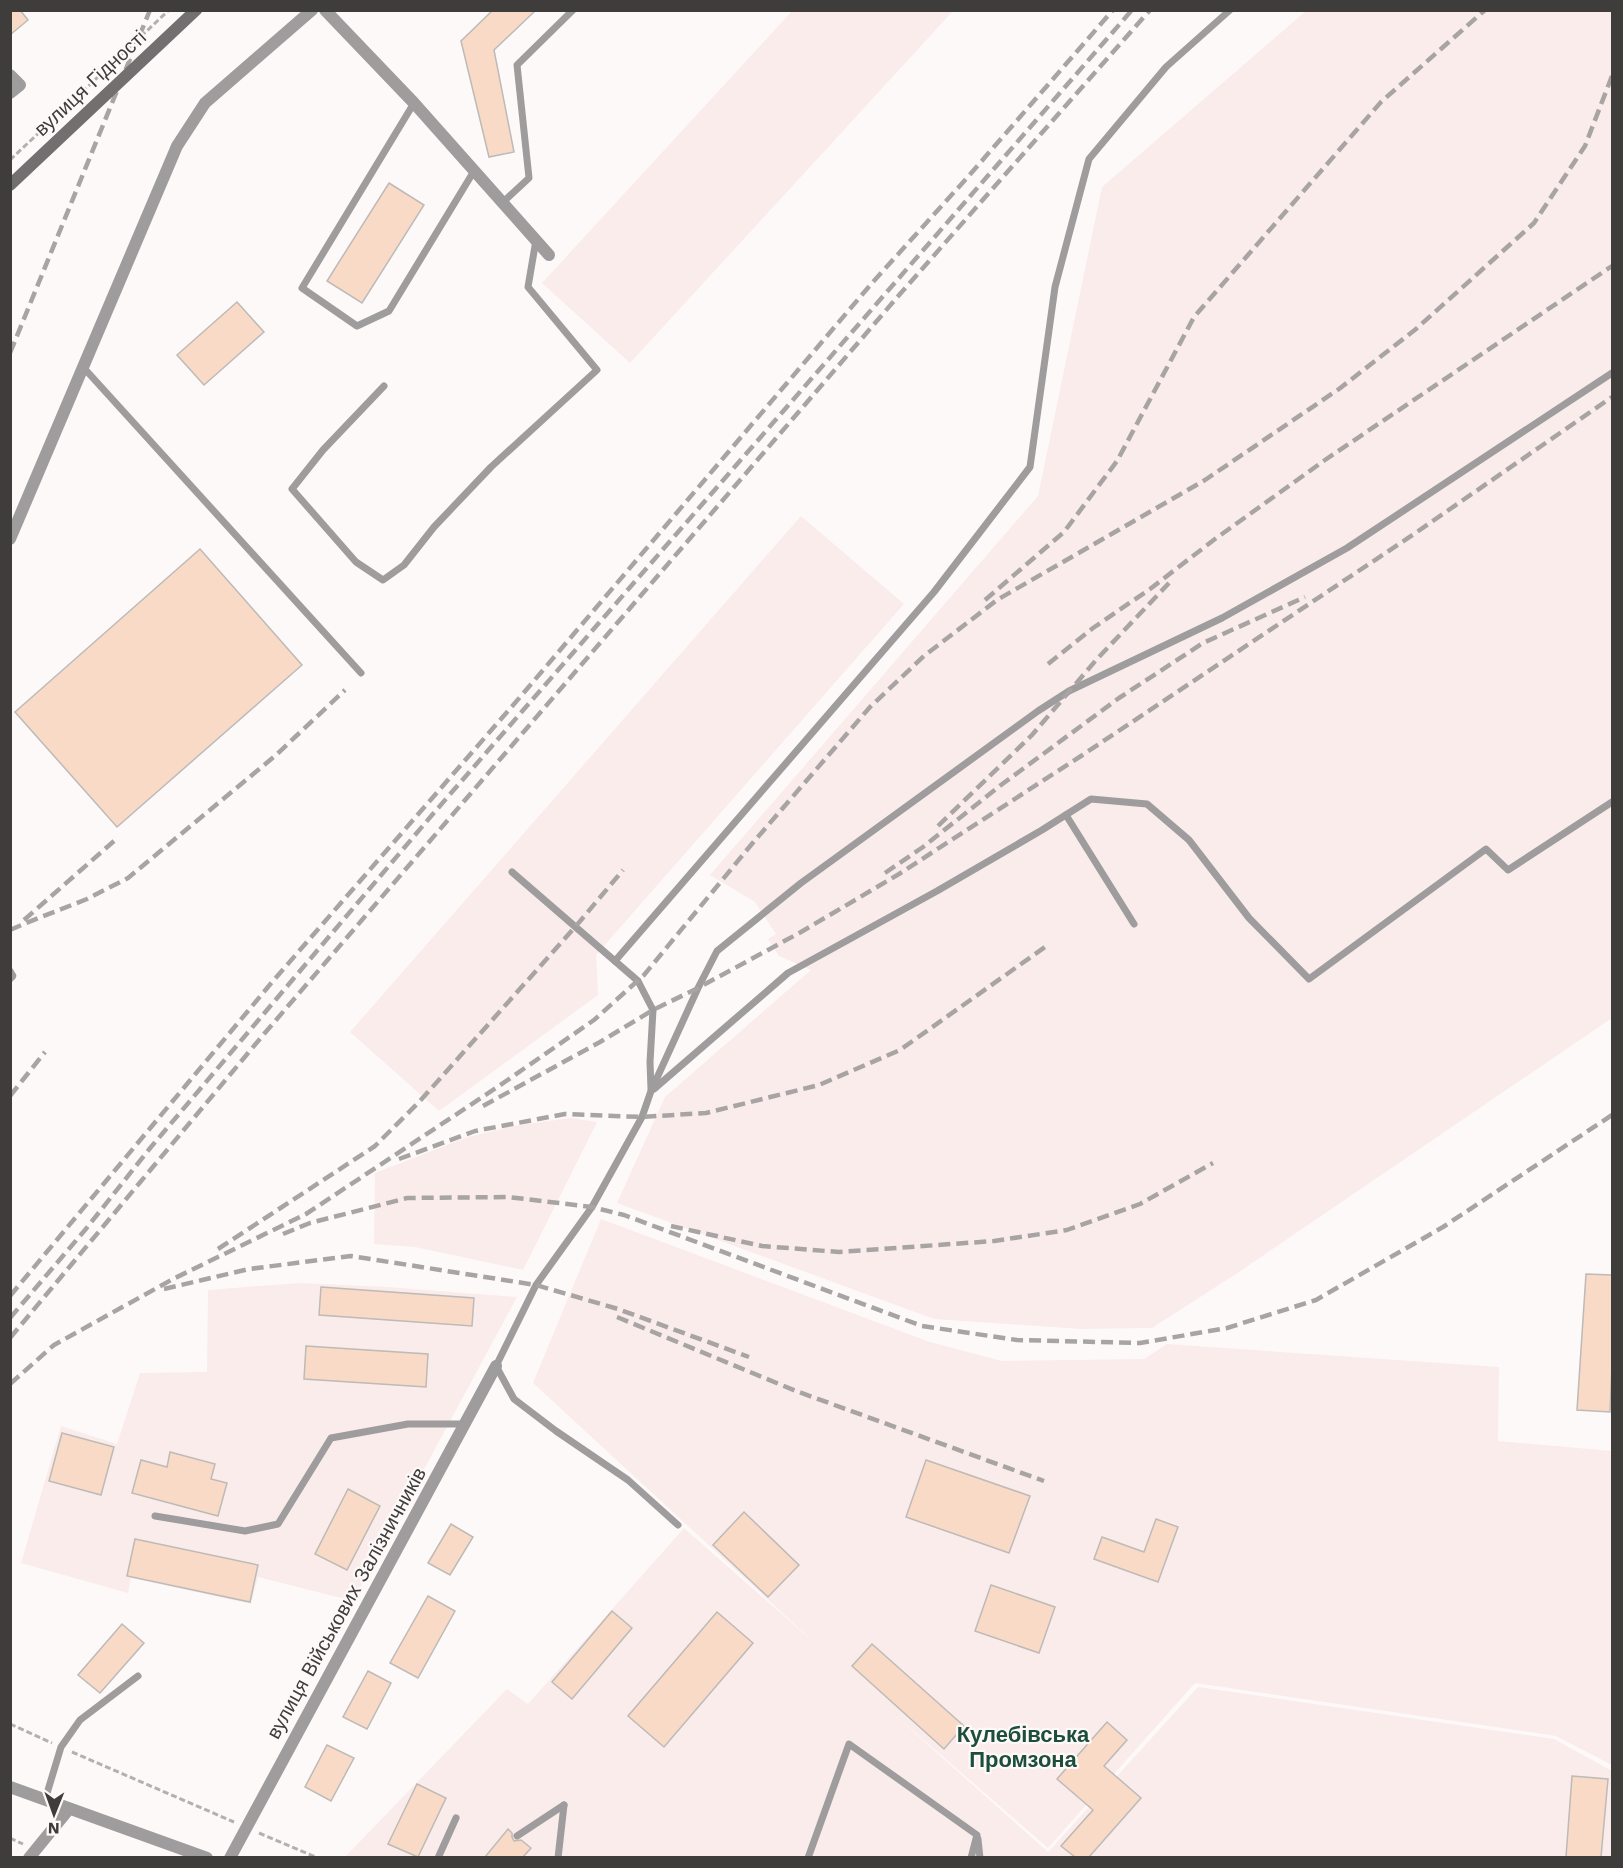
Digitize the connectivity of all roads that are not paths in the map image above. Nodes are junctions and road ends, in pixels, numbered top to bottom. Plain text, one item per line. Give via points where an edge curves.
1 (196, 10) edge
2 (312, 10) edge
3 (325, 10) edge
4 (573, 10) edge
5 (1230, 10) edge
6 (10, 75) edge
7 (10, 93) edge
8 (414, 103) junction
9 (474, 171) junction
10 (10, 185) edge
11 (502, 202) junction
12 (536, 240) junction
13 (549, 255) dead end
14 (83, 367) junction
15 (1612, 373) edge
16 (384, 386) dead end
17 (10, 539) edge
18 (361, 673) dead end
19 (1612, 802) edge
20 (1066, 815) junction
21 (512, 872) dead end
22 (1134, 924) dead end
23 (615, 961) junction
24 (10, 971) edge
25 (10, 979) edge
26 (651, 1091) junction
27 (496, 1366) junction
28 (466, 1424) junction
29 (155, 1516) dead end
30 (678, 1525) dead end
31 (138, 1676) dead end
32 (10, 1787) edge
33 (45, 1800) junction
34 (69, 1809) junction
35 (456, 1818) dead end
36 (977, 1835) junction
37 (517, 1836) dead end
38 (29, 1857) edge
39 (207, 1857) edge
40 (230, 1857) edge
41 (438, 1857) edge
42 (558, 1857) edge
43 (808, 1857) edge
44 (971, 1857) edge
45 (980, 1857) edge

1 - 10 main road, вулиця Гідності, bridge
2 - 14 street via 205,103 177,146
3 - 8 street
4 - 11 lane via 517,65 529,178
5 - 23 lane via 1166,67 1089,159 1054,286 1030,467 934,592
6 - 7 street via 20,85
8 - 9 street
8 - 9 lane via 302,288 357,326 389,311
9 - 11 street
11 - 12 street
12 - 13 street
12 - 16 lane via 528,287 597,370 491,467 404,565 383,580 357,562 292,489
14 - 17 street
14 - 18 lane
15 - 26 lane via 1347,548 1222,618 1070,691 1038,711 801,883 717,951
19 - 20 lane via 1508,870 1486,849 1309,979 1249,918 1189,840 1147,804 1091,799
20 - 22 lane
20 - 26 lane via 788,973
21 - 23 lane
23 - 26 lane via 638,981 653,1010
24 - 25 lane
26 - 27 lane via 642,1117 592,1207 536,1285
27 - 28 street, вулиця Військових Залізничників
27 - 30 lane via 514,1398 627,1480
28 - 29 lane via 408,1424 331,1438 278,1524 245,1531
28 - 40 street, вулиця Військових Залізничників
31 - 33 lane via 80,1720 61,1747
32 - 33 street
33 - 34 street
34 - 38 street
34 - 39 street
35 - 41 lane
36 - 43 lane via 849,1744
36 - 44 lane
36 - 45 lane
37 - 42 lane via 564,1806

